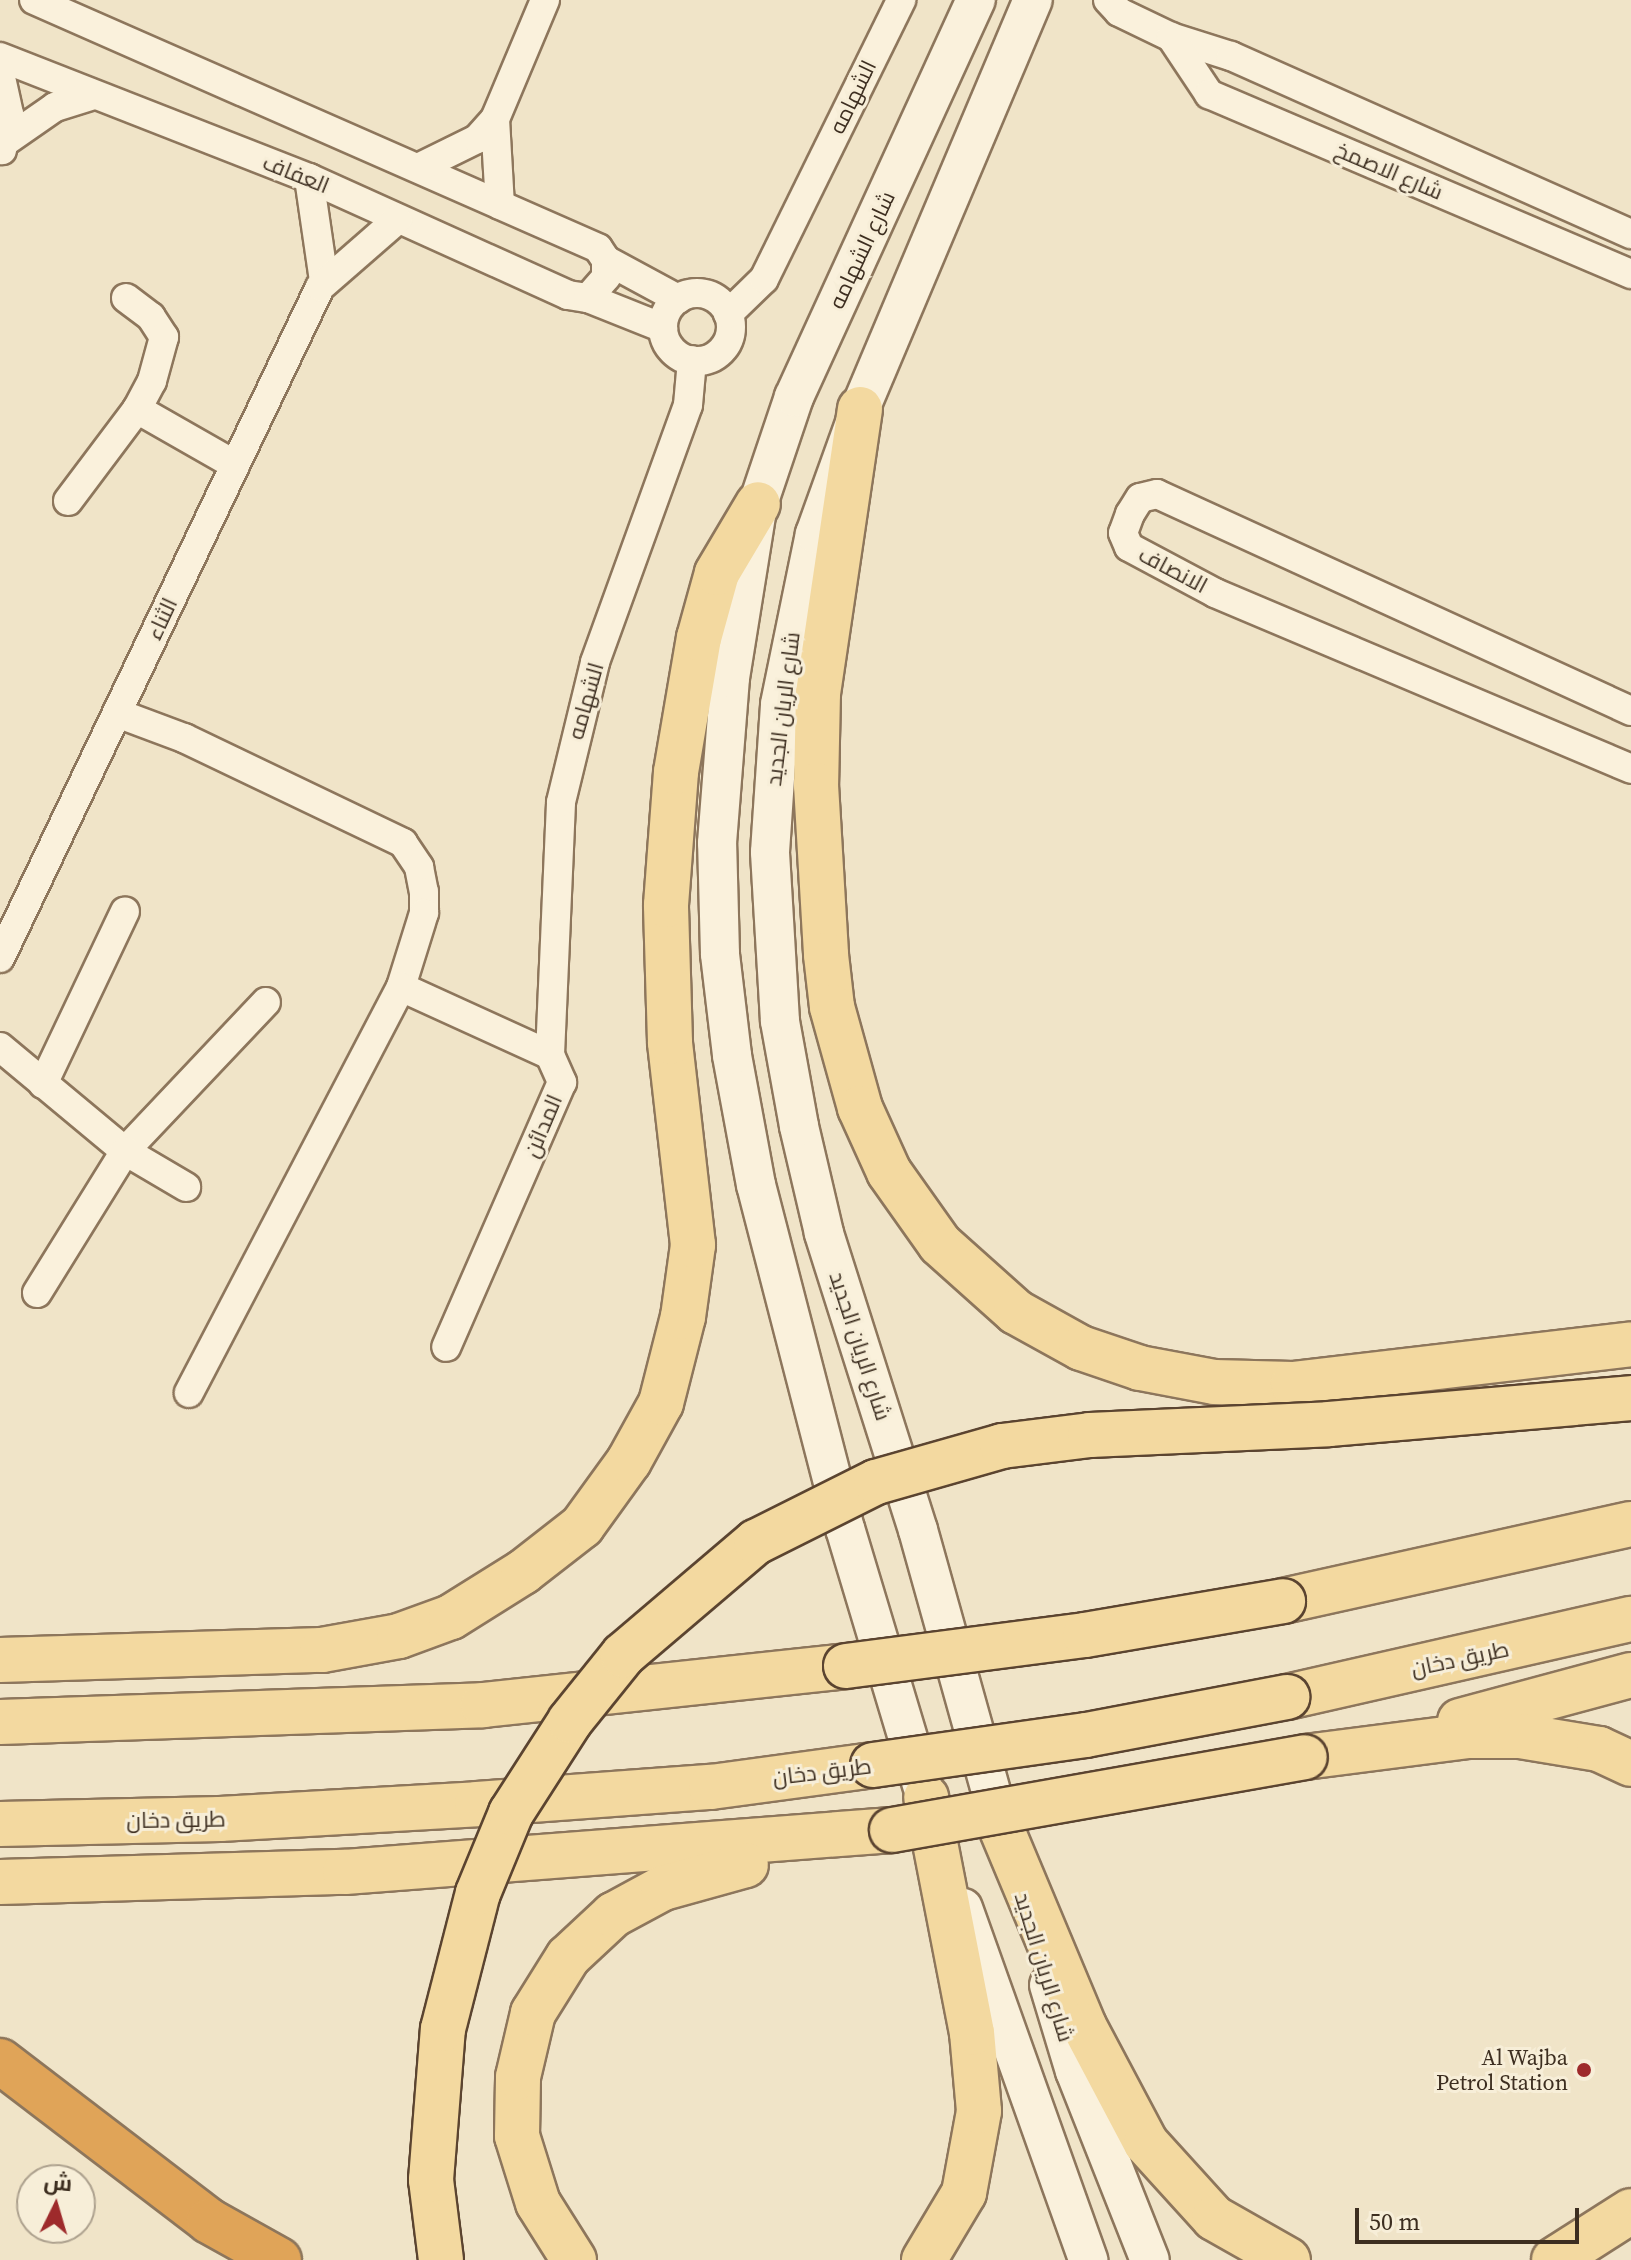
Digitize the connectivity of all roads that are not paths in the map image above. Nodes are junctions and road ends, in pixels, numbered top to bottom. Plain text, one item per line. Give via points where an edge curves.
1 (34, 0) edge
2 (545, 0) edge
3 (901, 0) edge
4 (976, 0) edge
5 (1033, 0) edge
6 (1108, 0) edge
7 (1171, 37) junction
8 (0, 57) edge
9 (0, 73) edge
10 (94, 95) junction
11 (495, 119) junction
12 (3, 148) edge
13 (420, 167) junction
14 (309, 178) junction
15 (500, 205) junction
16 (398, 219) junction
17 (1631, 234) edge
18 (606, 260) junction
19 (1631, 274) edge
20 (324, 281) junction
21 (126, 298) dead end
22 (588, 298) junction
23 (678, 299) junction
24 (728, 314) junction
25 (663, 328) junction
26 (692, 360) junction
27 (137, 409) junction
28 (860, 409) junction
29 (235, 465) junction
30 (68, 501) dead end
31 (758, 504) junction
32 (1631, 711) edge
33 (117, 713) junction
34 (1631, 769) edge
35 (125, 911) dead end
36 (0, 958) edge
37 (401, 987) junction
38 (266, 1002) dead end
39 (0, 1047) edge
40 (550, 1055) junction
41 (43, 1084) junction
42 (125, 1151) junction
43 (186, 1187) dead end
44 (37, 1293) dead end
45 (1631, 1344) edge
46 (446, 1347) dead end
47 (189, 1393) dead end
48 (1631, 1398) edge
49 (1631, 1524) edge
50 (1631, 1619) edge
51 (0, 1660) edge
52 (1631, 1675) edge
53 (0, 1722) edge
54 (1361, 1747) junction
55 (1631, 1764) edge
56 (926, 1797) junction
57 (0, 1824) edge
58 (1002, 1830) junction
59 (883, 1831) junction
60 (0, 1882) edge
61 (0, 2061) edge
62 (1631, 2211) edge
63 (279, 2260) edge
64 (441, 2260) edge
65 (574, 2260) edge
66 (924, 2260) edge
67 (1088, 2260) edge
68 (1150, 2260) edge
69 (1288, 2260) edge
70 (1554, 2260) edge

1 - 13 street
2 - 11 street
3 - 24 street, الشهامه via 764,279
4 - 31 main road, شارع الشهامه via 794,397
5 - 28 main road
6 - 7 street, شارع الاصمخ via 1119,12
7 - 17 street, شارع الاصمخ via 1231,56
7 - 19 street, شارع الاصمخ via 1209,94
8 - 10 street, العفاف
9 - 12 street via 9,114
10 - 12 street via 55,107
10 - 14 street, العفاف
11 - 13 street via 477,139
11 - 15 street
13 - 15 street
14 - 16 street, العفاف
14 - 20 street
15 - 18 street via 598,248
16 - 20 street, الثناء
16 - 22 street, العفاف via 568,295
18 - 22 street via 606,277
18 - 23 street
20 - 29 street, الثناء
21 - 27 street via 151,317 164,337 152,381
22 - 25 street, العفاف
23 - 24 street via 701,293 722,304
23 - 25 street via 664,317
24 - 26 street via 731,325 723,347 715,355
25 - 26 street via 672,350
26 - 40 street, الشهامه via 688,405 595,662 561,802
27 - 29 street
27 - 30 street
28 - 45 main road via 818,693 816,785 826,955 832,1007 860,1108 889,1172 940,1244 1016,1312 1081,1348 1140,1368 1214,1382 1293,1384
28 - 58 main road, شارع الريان الجديد via 815,534 780,704 770,852 780,1021 824,1233 918,1530
29 - 33 street, الثناء
31 - 51 main road via 717,573 699,638 676,772 666,905 670,1042 693,1245 683,1317 661,1403 629,1461 582,1526 523,1572 451,1617 399,1636 322,1650
31 - 56 main road via 720,772 720,954 732,1055 756,1185 814,1412
32 - 34 street, الانصاف via 1157,494 1140,498 1130,514 1123,533 1129,547 1215,593
33 - 36 street, الثناء
33 - 37 street via 184,738 403,843 419,867 424,913
35 - 41 street
37 - 40 street
37 - 47 street
38 - 42 street
39 - 41 street
40 - 46 street, المدائن via 562,1082
41 - 42 street
42 - 43 street
42 - 44 street
48 - 64 main road, bridge via 1002,1446 876,1482 756,1542 623,1655 570,1721 511,1813 478,1893 443,2029 431,2180
49 - 53 main road, bridge via 1283,1601 1085,1635 846,1666 483,1705
50 - 57 main road, طريق دخان, bridge via 1287,1697 1086,1735 711,1787 220,1819
52 - 54 main road
54 - 55 main road via 1520,1736 1599,1749
54 - 59 main road, bridge
56 - 66 main road via 972,2033 979,2111 964,2193
56 - 67 main road
58 - 68 main road, شارع الريان الجديد via 1075,2071
58 - 69 main road via 1084,2026 1146,2143 1214,2218
59 - 60 main road via 345,1872
59 - 65 main road via 704,1875 636,1899 587,1938 554,1977 523,2041 517,2136 538,2203
61 - 63 highway via 209,2221
62 - 70 main road

